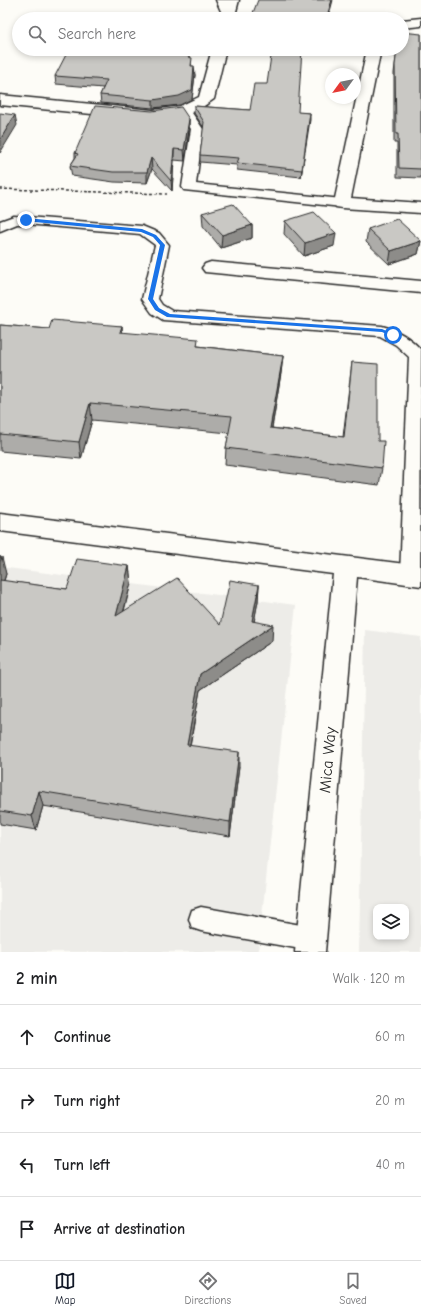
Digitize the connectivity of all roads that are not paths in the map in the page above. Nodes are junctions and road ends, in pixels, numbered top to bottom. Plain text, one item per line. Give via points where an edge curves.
1 (221, 0) edge
2 (232, 0) edge
3 (225, 12) edge
4 (229, 12) edge
5 (421, 22) edge
6 (409, 23) edge
7 (217, 56) edge
8 (373, 56) edge
9 (0, 100) edge
10 (184, 110) junction
11 (342, 203) junction
12 (421, 208) edge
13 (0, 227) edge
14 (211, 268) dead end
15 (421, 287) edge
16 (0, 522) edge
17 (346, 567) junction
18 (416, 576) edge
19 (202, 919) dead end
20 (311, 946) edge

1 - 3 lane
2 - 4 street
5 - 6 street
7 - 10 street via 206,99
8 - 11 street
9 - 10 street via 153,114
10 - 11 lane via 197,129 189,187
11 - 12 street
13 - 18 lane via 14,220 26,220 148,232 162,245 150,299 157,309 169,316 382,331 393,335 411,348 417,356
14 - 15 street
16 - 17 street
17 - 18 street
17 - 20 street, Mica Way
19 - 20 lane

